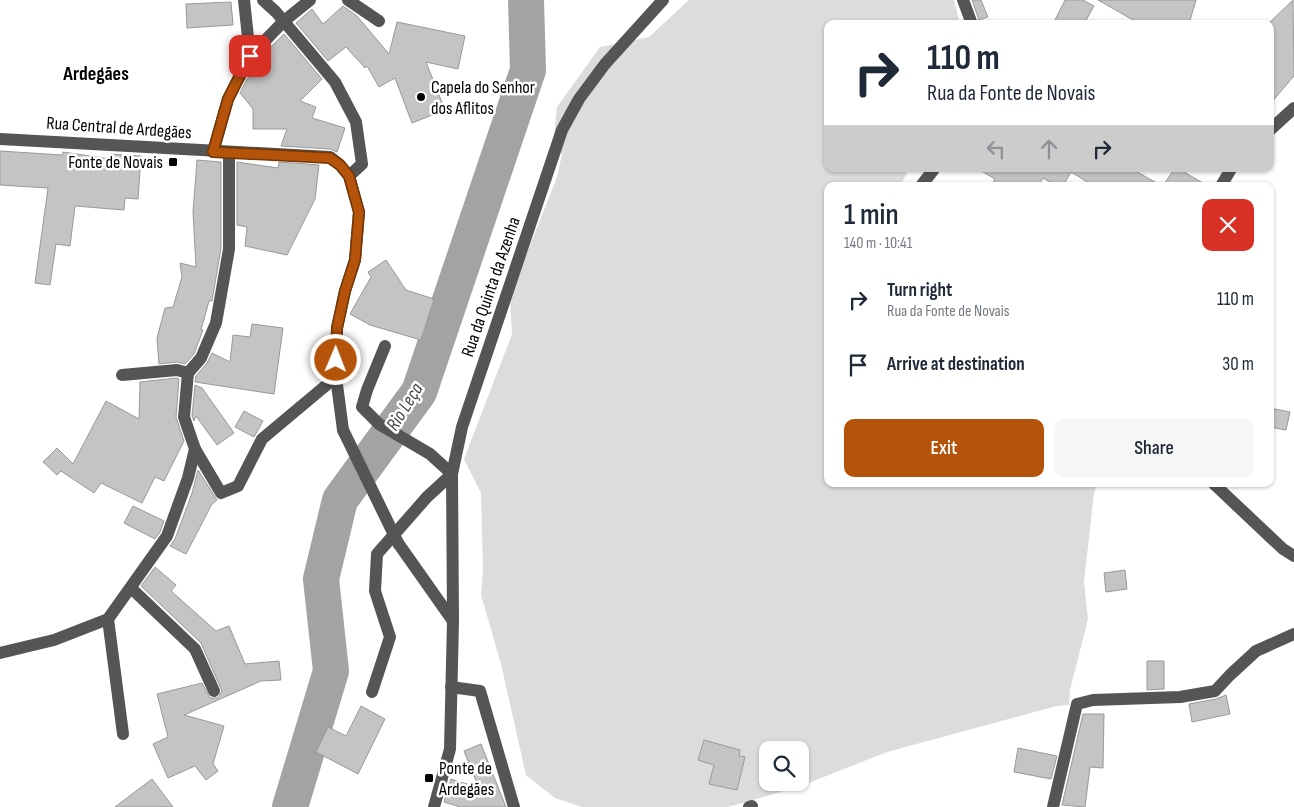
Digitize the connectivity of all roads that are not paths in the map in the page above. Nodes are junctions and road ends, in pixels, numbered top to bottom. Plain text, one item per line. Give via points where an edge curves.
1 (244, 0) edge
2 (263, 0) edge
3 (310, 0) edge
4 (348, 0) edge
5 (663, 0) edge
6 (962, 0) edge
7 (284, 20) junction
8 (970, 20) edge
9 (379, 21) dead end
10 (250, 56) junction
11 (1294, 108) edge
12 (1274, 126) edge
13 (0, 139) edge
14 (213, 152) junction
15 (229, 153) junction
16 (932, 172) edge
17 (349, 176) junction
18 (924, 182) edge
19 (385, 346) dead end
20 (188, 373) junction
21 (122, 375) dead end
22 (336, 377) junction
23 (194, 449) junction
24 (452, 474) junction
25 (1217, 487) edge
26 (1294, 556) edge
27 (131, 588) junction
28 (108, 619) junction
29 (453, 621) junction
30 (1294, 634) edge
31 (0, 653) edge
32 (451, 687) junction
33 (214, 691) dead end
34 (372, 692) dead end
35 (123, 734) dead end
36 (434, 807) edge
37 (514, 807) edge
38 (1053, 807) edge

1 - 10 street
2 - 7 street
3 - 7 street
4 - 9 street
5 - 24 street, Rua da Quinta da Azenha via 605,64 579,99 562,130 462,427
6 - 8 street
7 - 10 street
7 - 17 street via 335,82 356,122 362,164
10 - 14 street via 228,99
11 - 12 street
13 - 14 street, Rua Central de Ardegães
14 - 15 street, Rua Central de Ardegães
15 - 17 street, Rua Central de Ardegães via 330,158
15 - 20 street via 229,249 216,323 201,358
16 - 18 street
17 - 22 street via 359,212 355,260 337,328
19 - 24 street via 362,407 379,424 430,454
20 - 21 street via 177,370
20 - 23 street via 184,417
22 - 23 street via 262,439 238,486 221,493
22 - 29 street, bridge via 343,430 398,543
23 - 27 street via 188,478 167,536
24 - 29 street, Rua da Quinta da Azenha
24 - 34 street via 376,554 375,591 390,637
25 - 26 street
27 - 28 street
27 - 33 street via 195,649
28 - 31 street via 54,640
28 - 35 street
29 - 32 street, Rua da Quinta da Azenha
30 - 38 street via 1256,651 1215,691 1180,697 1094,700 1077,704
32 - 36 street, Rua da Quinta da Azenha via 450,749
32 - 37 street via 480,692

